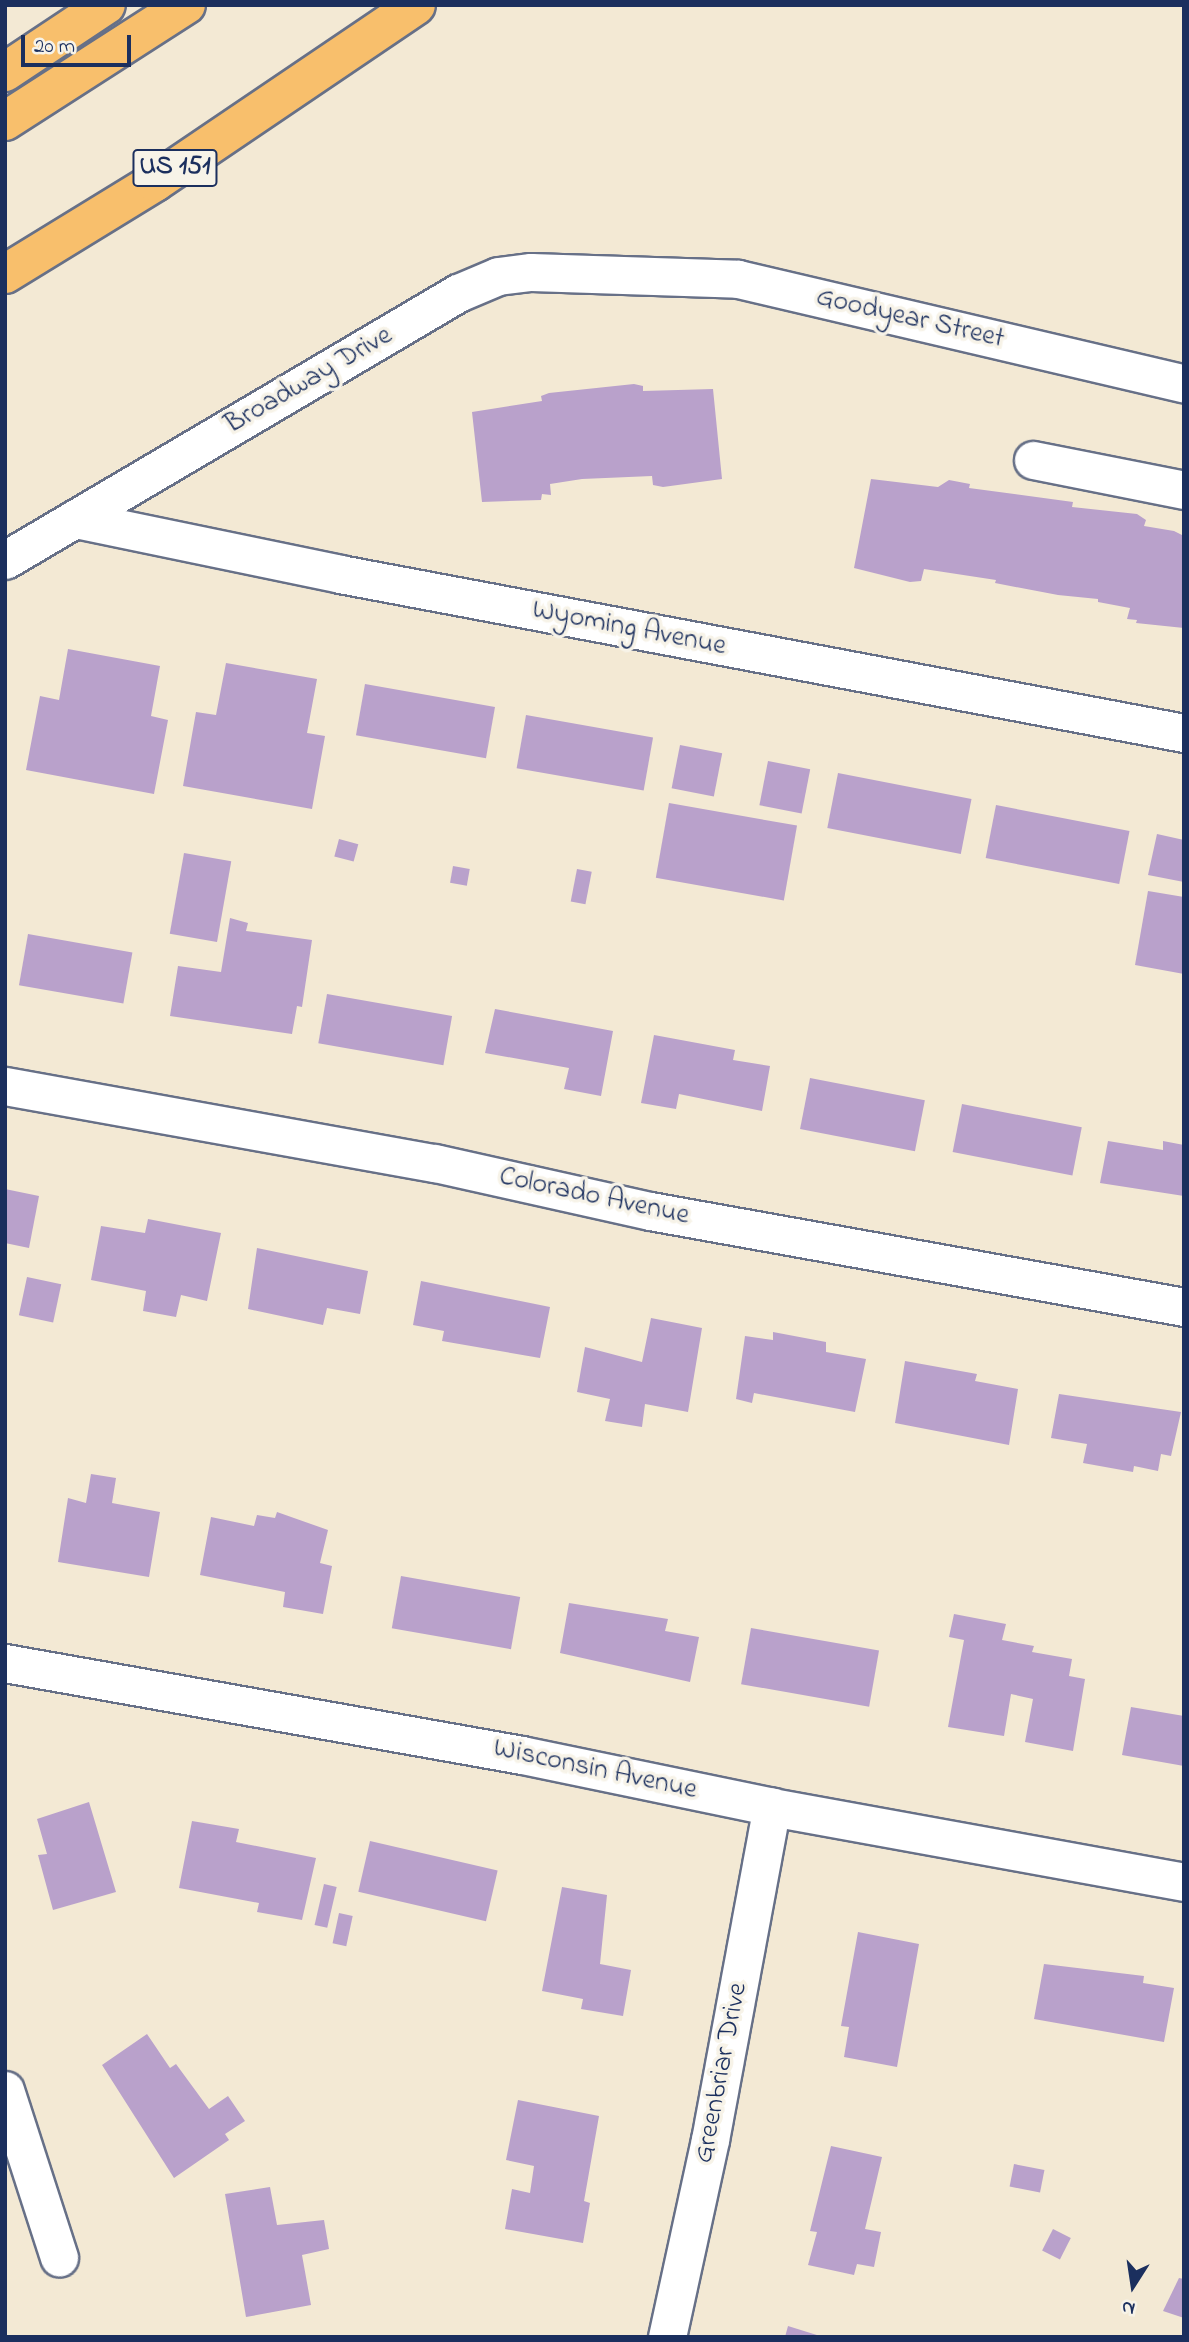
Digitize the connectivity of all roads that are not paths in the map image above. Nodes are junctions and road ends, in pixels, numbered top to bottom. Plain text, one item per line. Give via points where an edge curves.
1 (106, 5) edge
2 (186, 5) edge
3 (416, 5) edge
4 (443, 5) edge
5 (339, 54) junction
6 (5, 72) edge
7 (5, 121) edge
8 (5, 274) edge
9 (634, 274) joint
10 (1184, 384) edge
11 (1033, 460) dead end
12 (1184, 490) edge
13 (75, 519) junction
14 (5, 559) edge
15 (1184, 733) edge
16 (5, 1086) edge
17 (1184, 1307) edge
18 (5, 1663) edge
19 (772, 1807) junction
20 (1184, 1882) edge
21 (5, 2090) edge
22 (59, 2257) dead end
23 (667, 2337) edge

1 - 6 highway
2 - 7 highway
3 - 5 highway, US 151
4 - 5 highway
5 - 8 highway, US 151 via 155,182
9 - 10 street, Goodyear Street via 738,279
9 - 13 street, Broadway Drive via 498,275 458,293
11 - 12 street
13 - 14 street, Broadway Drive
13 - 15 street, Wyoming Avenue via 354,577
16 - 17 street, Colorado Avenue via 435,1163 650,1211
18 - 19 street, Wisconsin Avenue via 522,1755
19 - 20 street, Wisconsin Avenue
19 - 23 street, Greenbriar Drive via 710,2140
21 - 22 street

